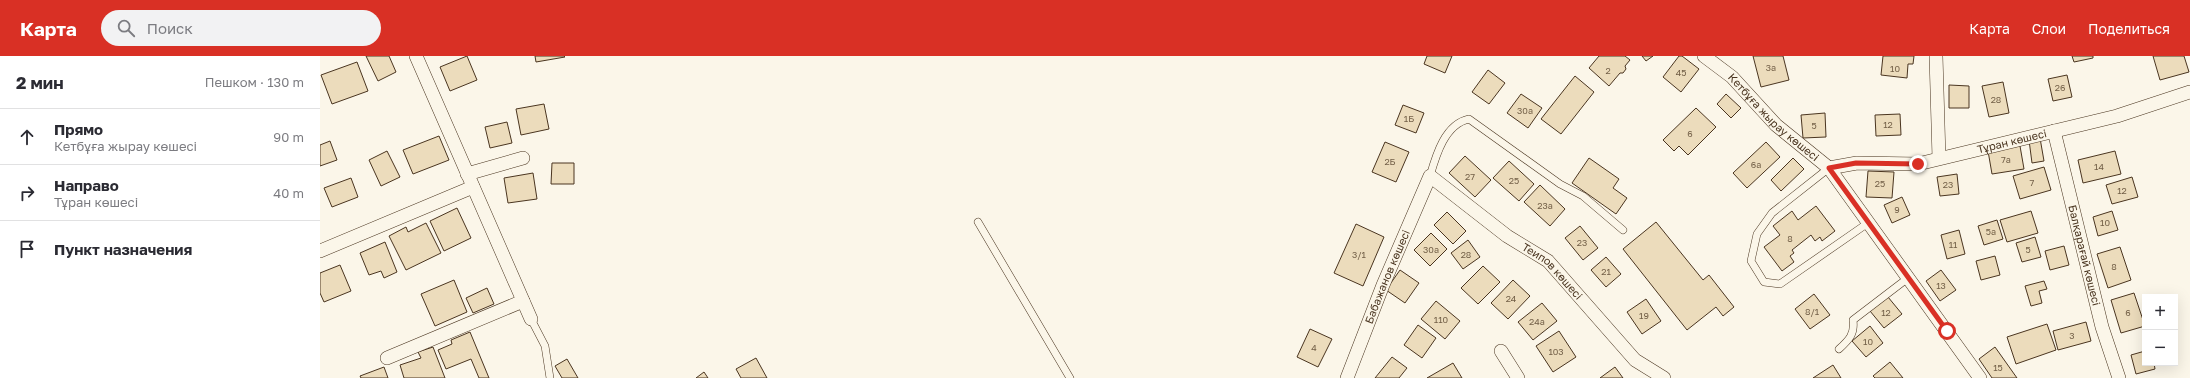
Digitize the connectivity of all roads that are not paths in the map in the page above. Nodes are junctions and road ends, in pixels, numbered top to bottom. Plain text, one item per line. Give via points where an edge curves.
1 (416, 56) edge
2 (1704, 56) edge
3 (1936, 56) edge
4 (2190, 92) edge
5 (2054, 131) junction
6 (523, 158) dead end
7 (1939, 158) junction
8 (1829, 168) junction
9 (467, 174) junction
10 (1430, 176) junction
11 (473, 187) junction
12 (978, 222) dead end
13 (1868, 223) junction
14 (1623, 230) dead end
15 (320, 251) edge
16 (1908, 278) junction
17 (523, 301) junction
18 (531, 319) joint
19 (1839, 349) dead end
20 (1501, 351) dead end
21 (387, 358) dead end
22 (550, 378) edge
23 (1070, 378) edge
24 (1347, 378) edge
25 (1518, 378) edge
26 (1664, 378) edge
27 (1980, 378) edge
28 (2119, 378) edge

1 - 9 street
2 - 8 street, Кетбұға жырау көшесі via 1732,77 1776,125
3 - 7 street
4 - 5 street, Тұран көшесі via 2117,116
5 - 7 street, Тұран көшесі
5 - 28 street, Балқарағай көшесі via 2102,327
6 - 9 street
7 - 8 street, Тұран көшесі via 1918,164 1856,163
8 - 13 street, Кетбұға жырау көшесі
8 - 13 lane via 1772,213 1757,234 1751,261 1764,282 1780,284
9 - 11 street
10 - 14 lane via 1435,157 1451,128 1459,121 1469,119 1560,184 1583,196
10 - 24 street, Бабажанов көшесі via 1383,285
10 - 26 street, Теипов көшесі via 1507,236 1548,262 1635,360
11 - 15 street
11 - 17 street
12 - 23 lane
13 - 16 street, Кетбұға жырау көшесі
16 - 19 lane via 1853,320 1853,334
16 - 27 street, Кетбұға жырау көшесі
17 - 18 street
17 - 21 street
18 - 22 lane via 545,346
20 - 25 street

